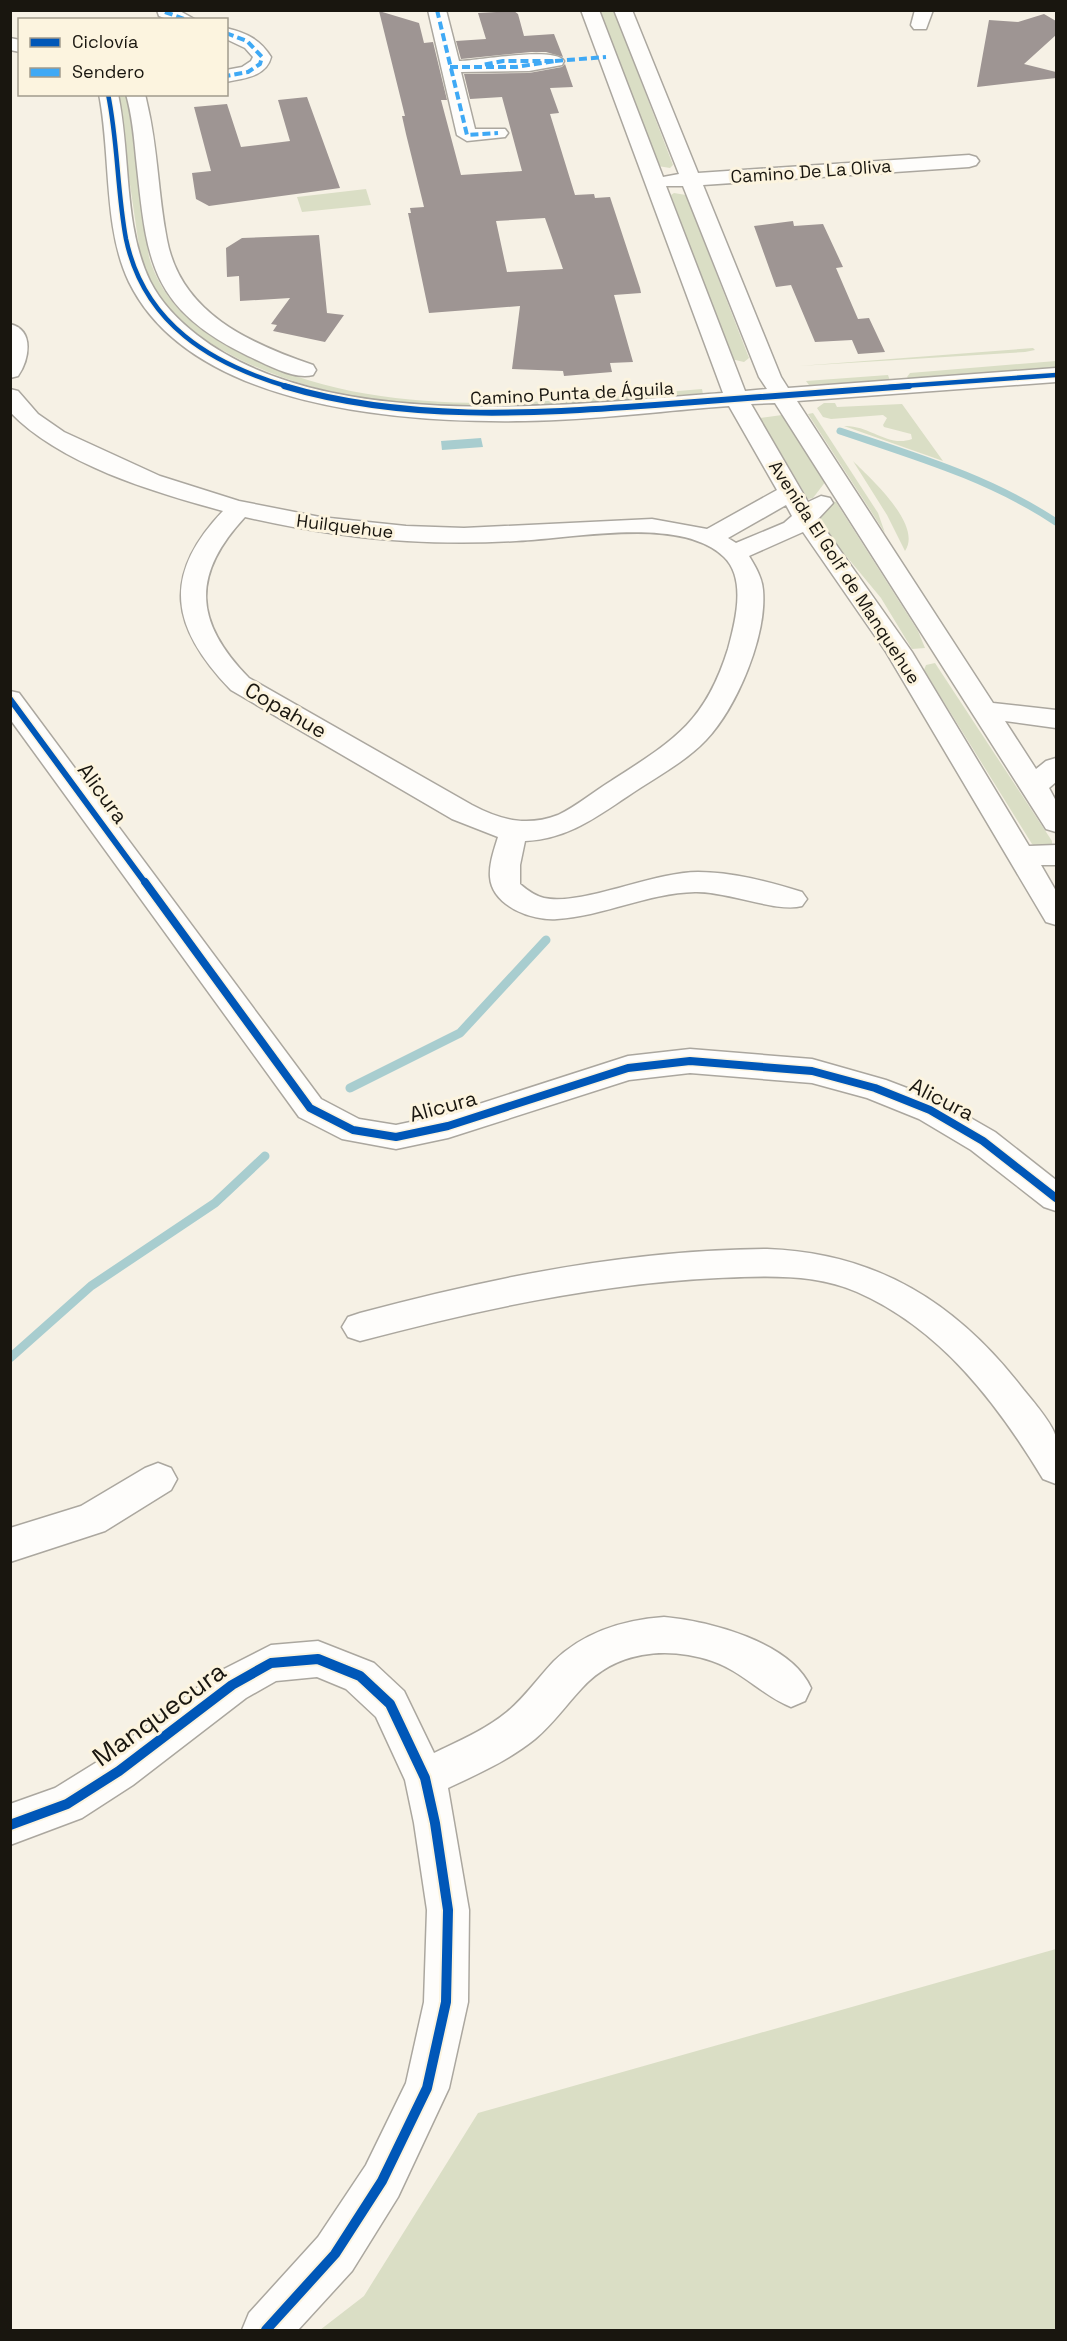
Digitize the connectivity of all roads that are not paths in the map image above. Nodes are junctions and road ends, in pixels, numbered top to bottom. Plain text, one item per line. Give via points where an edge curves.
1 (437, 10) edge
2 (590, 10) edge
3 (622, 10) edge
4 (165, 12) dead end
5 (182, 18) edge
6 (228, 34) edge
7 (606, 57) junction
8 (450, 67) junction
9 (228, 76) edge
10 (108, 96) edge
11 (135, 96) edge
12 (498, 133) dead end
13 (969, 161) dead end
14 (688, 180) junction
15 (653, 183) junction
16 (10, 330) edge
17 (1056, 354) edge
18 (10, 371) edge
19 (1056, 375) edge
20 (775, 386) junction
21 (733, 389) junction
22 (10, 396) edge
23 (840, 488) junction
24 (790, 493) junction
25 (240, 508) junction
26 (805, 518) junction
27 (709, 538) junction
28 (735, 553) junction
29 (948, 655) junction
30 (905, 663) junction
31 (10, 699) edge
32 (983, 710) junction
33 (1056, 719) edge
34 (1056, 767) edge
35 (1034, 786) junction
36 (1056, 822) edge
37 (513, 831) junction
38 (1056, 855) edge
39 (1021, 856) junction
40 (792, 899) dead end
41 (1056, 915) edge
42 (1056, 1198) edge
43 (360, 1328) dead end
44 (1056, 1468) edge
45 (158, 1479) dead end
46 (10, 1545) edge
47 (791, 1688) dead end
48 (425, 1778) junction
49 (10, 1825) edge
50 (266, 2331) edge

1 - 8 street
2 - 7 street, Avenida El Golf de Manquehue
3 - 14 street, Avenida El Golf de Manquehue
4 - 5 street
6 - 9 street via 251,43 262,57 260,64 248,72
7 - 8 street via 555,60 542,65
7 - 15 street, Avenida El Golf de Manquehue
8 - 12 street via 467,135
10 - 21 street, Camino Punta de Águila via 129,251 140,282 157,311 184,337 263,380 371,407 420,412 527,414
11 - 21 street, Camino Punta de Águila via 162,263 176,290 195,312 228,336 273,359 326,377 426,395 488,398
13 - 14 street, Camino De La Oliva
14 - 15 street, Camino De La Oliva
14 - 20 street, Avenida El Golf de Manquehue
15 - 21 street, Avenida El Golf de Manquehue
16 - 18 street via 19,350
17 - 20 street, Camino Punta de Águila
19 - 20 street, Camino Punta de Águila
20 - 21 street, Camino Punta de Águila
20 - 23 street, Avenida El Golf de Manquehue
21 - 24 street, Avenida El Golf de Manquehue
22 - 25 street, Huilquehue via 40,426 94,456 162,485
23 - 26 street
23 - 29 street, Avenida El Golf de Manquehue
24 - 26 street, Avenida El Golf de Manquehue
24 - 27 street
25 - 27 street, Huilquehue via 315,524 398,533 496,535 644,526
25 - 37 street, Copahue via 203,553 195,580 193,610 205,642 219,664 240,684 462,812 488,825
26 - 28 street via 793,528
26 - 30 street, Avenida El Golf de Manquehue
27 - 28 street, Huilquehue
28 - 37 street, Copahue via 751,594 745,630 736,663 697,733 580,818 535,831
29 - 30 street via 919,657
29 - 32 street, Avenida El Golf de Manquehue
30 - 39 street, Avenida El Golf de Manquehue
31 - 42 street, Alicura via 310,1108 353,1130 396,1137 448,1126 628,1068 690,1061 752,1064 812,1071 875,1088 930,1110 983,1141
32 - 33 street
32 - 35 street, Avenida El Golf de Manquehue
34 - 35 street
35 - 36 street, Avenida El Golf de Manquehue
37 - 40 street via 505,864 506,885 533,905 556,910 696,882 727,884
38 - 39 street
39 - 41 street, Avenida El Golf de Manquehue
43 - 44 street via 437,1306 594,1275 751,1262 841,1271 896,1295 931,1320 992,1377 1019,1410
45 - 46 street via 92,1519
47 - 48 street via 771,1669 721,1644 693,1637 641,1636 600,1650 583,1661 507,1736
48 - 49 street, Manquecura via 390,1704 360,1676 318,1659 271,1663 232,1685 119,1772 67,1804
48 - 50 street, Manquecura via 448,1910 446,2001 427,2088 382,2181 335,2254

